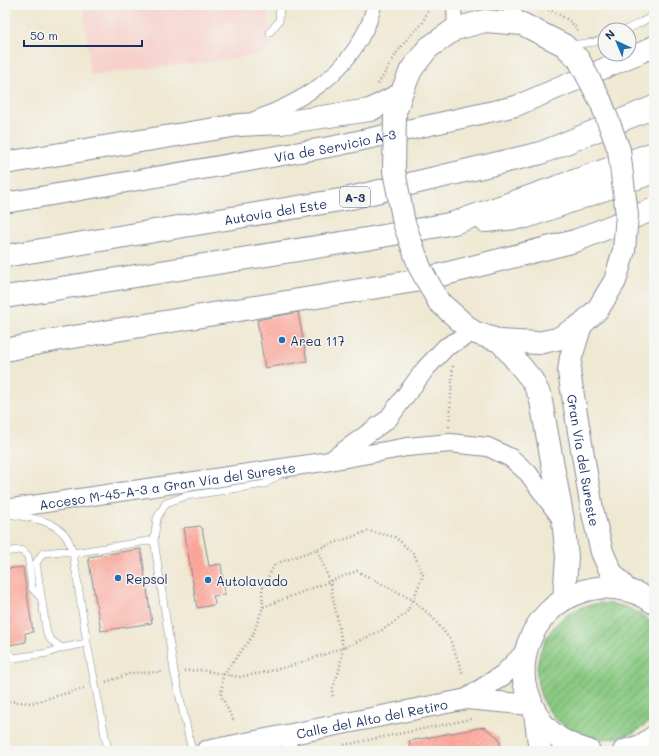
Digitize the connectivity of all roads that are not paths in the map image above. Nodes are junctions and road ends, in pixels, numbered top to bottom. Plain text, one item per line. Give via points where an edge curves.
1 (280, 5) edge
2 (374, 5) edge
3 (454, 5) edge
4 (508, 5) edge
5 (654, 15) edge
6 (522, 24) junction
7 (637, 25) edge
8 (455, 29) junction
9 (270, 32) dead end
10 (597, 42) edge
11 (653, 48) edge
12 (575, 50) junction
13 (401, 94) junction
14 (654, 107) edge
15 (239, 125) junction
16 (654, 153) edge
17 (5, 163) edge
18 (654, 172) edge
19 (5, 203) edge
20 (654, 209) edge
21 (454, 223) junction
22 (5, 256) edge
23 (5, 297) edge
24 (581, 325) junction
25 (473, 332) junction
26 (500, 341) junction
27 (5, 350) edge
28 (330, 461) junction
29 (291, 467) junction
30 (5, 509) edge
31 (5, 514) edge
32 (563, 520) junction
33 (154, 540) junction
34 (5, 552) edge
35 (73, 553) junction
36 (626, 589) junction
37 (41, 598) junction
38 (564, 599) junction
39 (654, 603) edge
40 (87, 643) junction
41 (62, 648) junction
42 (5, 652) edge
43 (526, 652) junction
44 (467, 699) junction
45 (533, 709) junction
46 (654, 737) edge
47 (289, 743) edge
48 (108, 751) edge
49 (192, 751) edge
50 (206, 751) edge
51 (540, 751) edge
52 (589, 751) edge
53 (624, 751) edge

1 - 9 lane via 279,21
2 - 15 street via 366,30 358,44 343,65 330,77 315,90 292,103
3 - 8 street
4 - 6 street
5 - 7 lane
6 - 8 main road via 485,20
6 - 12 main road
8 - 13 main road via 428,48 411,70
10 - 12 lane
11 - 19 main road, Vía de Servicio A-3 via 516,106 335,146
12 - 24 main road, bridge via 601,102 619,150 627,215 624,250 615,281 598,309
13 - 15 main road via 370,110 281,124
13 - 25 main road, bridge via 396,115 394,171 404,222 420,268 439,302
14 - 22 main road, Autovía del Este / A-3 via 541,153 353,197
15 - 17 main road
16 - 21 main road
18 - 21 main road via 526,217
20 - 27 main road via 575,241 421,280
21 - 23 main road
24 - 26 main road via 557,339 538,343
24 - 36 main road, Gran Vía del Sureste via 570,357 569,372 588,486 602,552 611,572
25 - 26 main road
25 - 28 street via 441,352 388,419
26 - 32 main road via 532,380 540,396
28 - 29 street, Acceso M-45-A-3 a Gran Vía del Sureste
28 - 32 street, Acceso M-45-A-3 a Gran Vía del Sureste via 407,447 450,443 488,447 511,458 528,473
29 - 30 street, Acceso M-45-A-3 a Gran Vía del Sureste
29 - 33 lane via 265,484 186,496 166,503 157,518
31 - 35 lane via 45,522 59,529
32 - 38 main road via 567,558
33 - 35 lane
33 - 49 lane via 174,671
34 - 37 lane via 19,550 28,556 32,588
35 - 37 lane via 43,553 39,558 36,563
35 - 40 lane
36 - 38 main road via 604,587 583,590
36 - 39 main road
37 - 41 lane via 47,634
38 - 43 main road via 546,613 533,631
40 - 41 lane
40 - 48 lane
41 - 42 lane via 48,653 14,658
43 - 44 main road, Calle del Alto del Retiro via 503,675
43 - 45 main road via 524,679
44 - 45 main road, Calle del Alto del Retiro
44 - 47 main road, Calle del Alto del Retiro
45 - 51 main road
45 - 52 main road via 550,732 570,745
46 - 53 main road via 641,746
47 - 50 main road, Calle del Alto del Retiro

